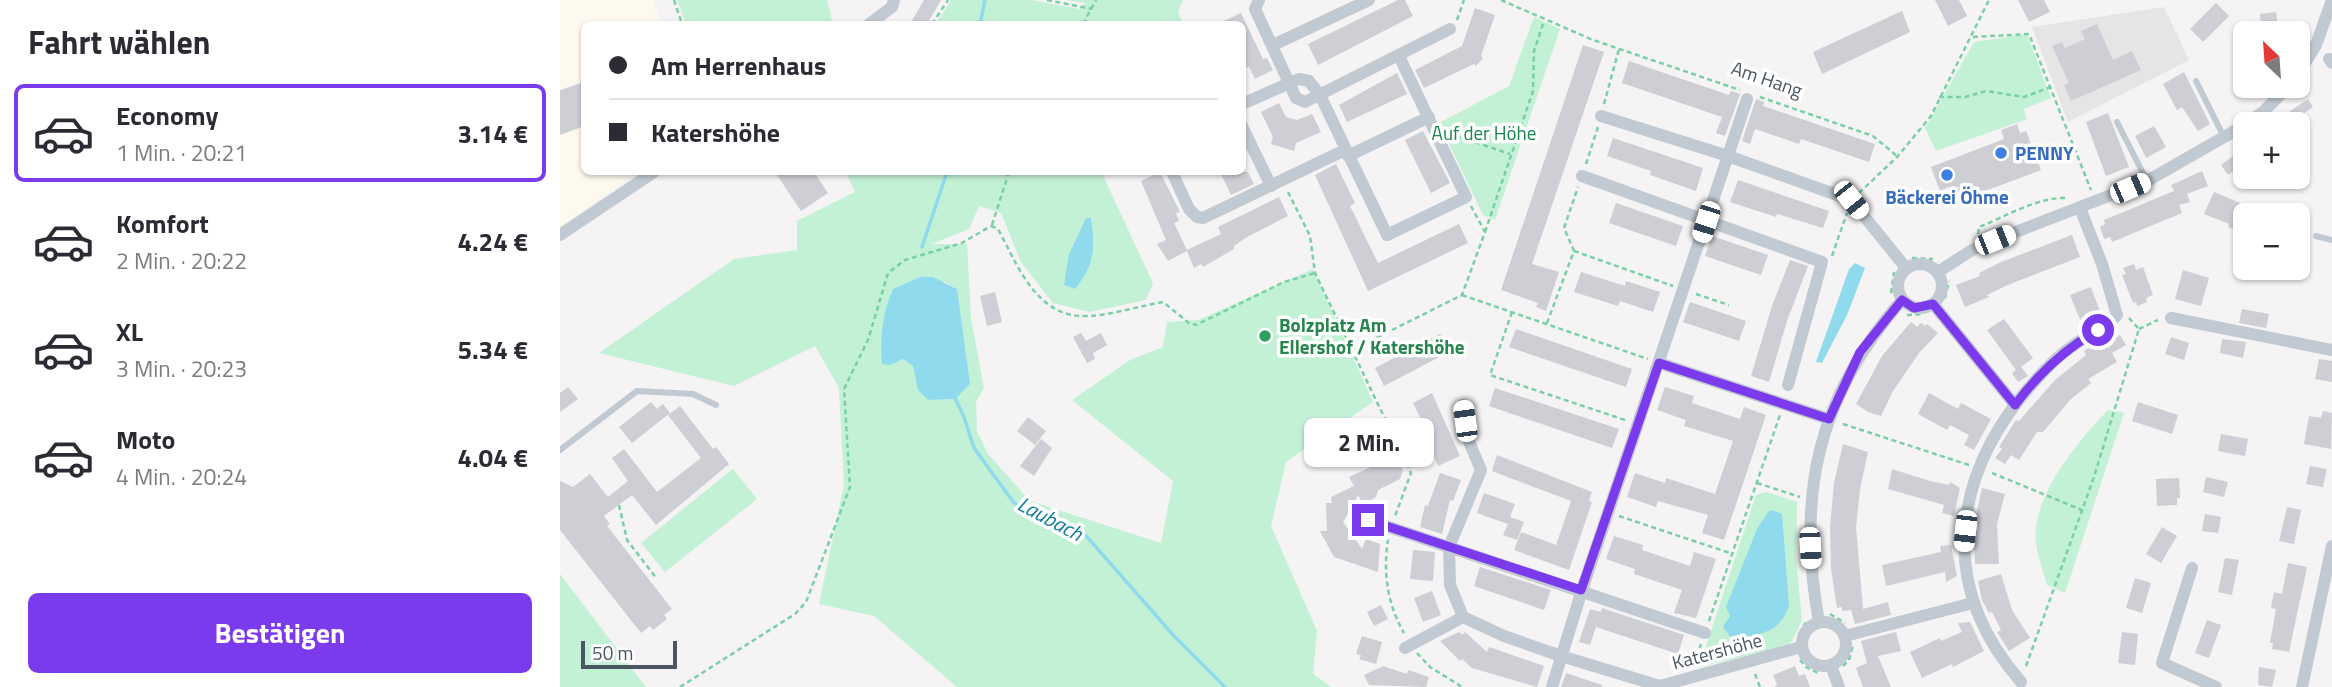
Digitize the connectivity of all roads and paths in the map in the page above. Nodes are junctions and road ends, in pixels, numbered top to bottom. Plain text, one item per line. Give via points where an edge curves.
1 (674, 0) edge
2 (894, 0) edge
3 (948, 0) edge
4 (1047, 0) edge
5 (1096, 0) edge
6 (1259, 0) edge
7 (1369, 0) edge
8 (1464, 0) edge
9 (1501, 0) edge
10 (1989, 0) edge
11 (2332, 0) edge
12 (1092, 9) junction
13 (1544, 20) junction
14 (681, 21) edge
15 (873, 21) edge
16 (934, 21) edge
17 (1085, 21) edge
18 (1450, 29) joint
19 (1973, 37) junction
20 (1273, 46) junction
21 (2310, 55) edge
22 (1398, 56) junction
23 (2196, 81) dead end
24 (1289, 82) junction
25 (2050, 87) junction
26 (1320, 95) junction
27 (1939, 97) junction
28 (2277, 98) edge
29 (1747, 99) dead end
30 (1246, 102) edge
31 (2263, 112) edge
32 (1601, 116) dead end
33 (2117, 122) dead end
34 (1432, 123) junction
35 (1246, 133) edge
36 (2233, 133) edge
37 (2225, 138) junction
38 (1347, 153) junction
39 (1510, 154) junction
40 (1728, 156) junction
41 (1898, 156) junction
42 (650, 175) edge
43 (1008, 175) edge
44 (1173, 175) edge
45 (1582, 176) dead end
46 (2147, 181) junction
47 (1277, 184) junction
48 (2084, 195) dead end
49 (1466, 197) junction
50 (1851, 200) junction
51 (2078, 204) junction
52 (1706, 222) junction
53 (991, 226) junction
54 (1485, 232) junction
55 (560, 235) edge
56 (2316, 236) dead end
57 (1976, 238) dead end
58 (2332, 240) edge
59 (1574, 251) dead end
60 (1939, 257) dead end
61 (1904, 265) junction
62 (1828, 266) dead end
63 (1938, 272) junction
64 (1315, 273) junction
65 (1684, 289) junction
66 (1462, 295) junction
67 (1888, 300) dead end
68 (1902, 300) junction
69 (1933, 304) junction
70 (1729, 305) dead end
71 (1512, 312) junction
72 (2118, 314) junction
73 (2171, 318) dead end
74 (2154, 321) dead end
75 (2139, 329) junction
76 (1353, 350) junction
77 (2332, 350) edge
78 (1659, 363) junction
79 (1788, 385) dead end
80 (1783, 404) junction
81 (716, 405) dead end
82 (1463, 405) dead end
83 (2015, 405) junction
84 (1829, 419) junction
85 (1639, 425) junction
86 (560, 450) edge
87 (1978, 468) junction
88 (1757, 484) junction
89 (1802, 486) dead end
90 (1801, 497) junction
91 (619, 505) dead end
92 (1800, 509) dead end
93 (2082, 510) junction
94 (1609, 513) junction
95 (1368, 520) dead end
96 (1390, 528) junction
97 (2332, 546) edge
98 (1449, 547) junction
99 (1732, 554) junction
100 (2192, 568) dead end
101 (657, 579) dead end
102 (1581, 590) junction
103 (1973, 603) junction
104 (1463, 617) junction
105 (1819, 622) junction
106 (1705, 632) junction
107 (1848, 635) junction
108 (1407, 646) junction
109 (1798, 648) junction
110 (1562, 656) junction
111 (1751, 663) junction
112 (1845, 665) dead end
113 (1831, 666) junction
114 (1819, 674) dead end
115 (1689, 680) junction
116 (2021, 682) joint
117 (680, 687) edge
118 (1462, 687) edge
119 (1552, 687) edge
120 (1760, 687) edge
121 (1839, 687) edge
122 (2216, 687) edge
123 (2302, 687) edge

1 - 14 path
2 - 15 street via 892,7
3 - 16 path
4 - 12 path
5 - 12 path
6 - 20 street via 1255,9
7 - 20 street
8 - 18 path
9 - 13 path
10 - 19 path
11 - 21 street
12 - 17 path
13 - 39 path via 1535,51 1533,91
13 - 41 path, Am Hang via 1873,136
18 - 22 street
19 - 25 path via 2029,34
19 - 27 path
20 - 24 street
22 - 26 street
22 - 34 street
23 - 37 lane
24 - 26 street via 1304,78
24 - 26 street via 1301,102
24 - 30 street
25 - 27 path via 2024,97 1986,91
25 - 48 path via 2092,192
26 - 38 street
27 - 41 path via 1931,116
28 - 31 street
29 - 40 street
32 - 40 street
33 - 46 lane
34 - 38 street
34 - 39 path
34 - 49 street
35 - 47 street
36 - 37 street
37 - 46 street
38 - 47 street
38 - 49 street via 1387,236
39 - 54 path
40 - 50 street
40 - 52 street
41 - 50 path
42 - 55 street
43 - 53 path
44 - 47 street via 1197,217 1213,215
45 - 52 street
46 - 51 street
47 - 64 path via 1310,236
49 - 54 path
50 - 61 street
50 - 62 path
51 - 57 path via 2051,199 1979,227
51 - 63 street via 1972,250
51 - 72 street
52 - 65 street
52 - 79 street via 1822,262
53 - 64 path via 998,229 1045,304 1089,317 1163,302 1196,325 1283,282
53 - 117 path via 962,243 905,260 888,273 868,340 844,389 850,487 806,602 795,614
54 - 66 path
56 - 58 lane
59 - 65 path
60 - 61 path via 1912,258
61 - 63 street via 1926,264
61 - 67 path via 1891,278
61 - 68 street via 1897,284
63 - 69 street via 1942,284
64 - 76 path
65 - 70 path
65 - 78 street
66 - 71 path
66 - 76 path
68 - 69 street via 1914,308
68 - 84 street via 1860,352
69 - 83 street
71 - 78 path
71 - 85 path via 1490,375
72 - 75 path
72 - 83 street via 2065,352
73 - 77 street
74 - 75 path
75 - 93 path
76 - 96 path via 1411,473
78 - 80 street
78 - 85 street
80 - 84 street
80 - 88 path
81 - 86 lane via 693,394 637,391
82 - 98 street via 1467,437 1481,470
83 - 87 street
84 - 87 path
84 - 105 street via 1811,510 1812,577
85 - 94 street
87 - 93 path
87 - 103 street via 1967,507 1962,555
88 - 90 path
88 - 99 path
89 - 90 path
90 - 92 path
91 - 101 path via 627,540
93 - 116 path
94 - 99 path
94 - 102 street
95 - 96 street
96 - 98 street
96 - 108 path via 1385,558 1387,591
97 - 123 street
98 - 102 street
98 - 104 street via 1450,585
99 - 106 path
100 - 122 street via 2162,663
102 - 106 street
102 - 110 street
103 - 107 street
103 - 116 street via 1993,645
104 - 108 street
104 - 110 street, Katershöhe
105 - 107 street via 1838,626
105 - 109 street via 1804,634
106 - 115 path
107 - 112 path via 1852,654
107 - 113 street via 1845,653
108 - 118 path
109 - 111 street, Katershöhe
109 - 113 street via 1815,665
109 - 114 path via 1805,667
110 - 115 street, Katershöhe via 1660,686
110 - 119 street
111 - 115 street, Katershöhe
111 - 120 path
113 - 121 street

